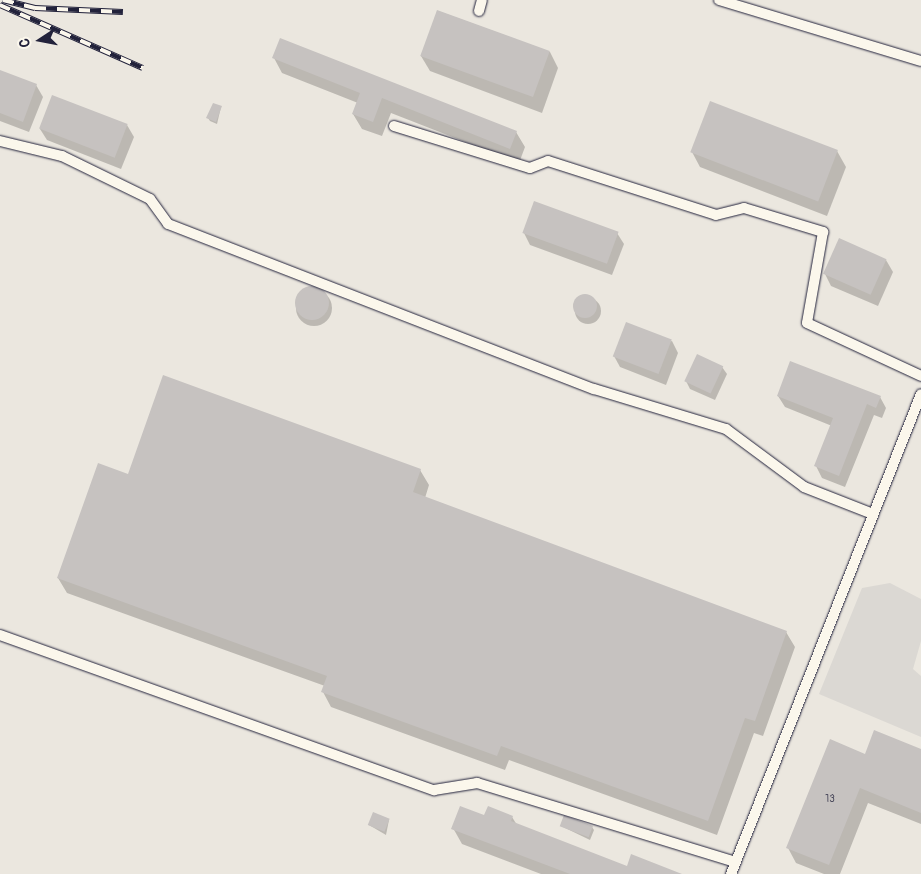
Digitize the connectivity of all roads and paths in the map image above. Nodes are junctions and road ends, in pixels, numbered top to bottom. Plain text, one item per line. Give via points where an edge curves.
1 (482, 0) edge
2 (719, 0) edge
3 (479, 11) dead end
4 (921, 60) edge
5 (394, 126) dead end
6 (0, 141) edge
7 (921, 376) edge
8 (921, 394) edge
9 (874, 514) junction
10 (0, 635) edge
11 (735, 862) junction
12 (731, 874) edge

1 - 3 lane
2 - 4 lane
5 - 7 lane via 530,168 548,162 716,215 744,208 823,232 807,323
6 - 9 lane via 62,156 150,199 168,224 594,388 726,429 804,487
8 - 9 lane
9 - 11 lane
10 - 11 lane via 434,790 477,783
11 - 12 lane

